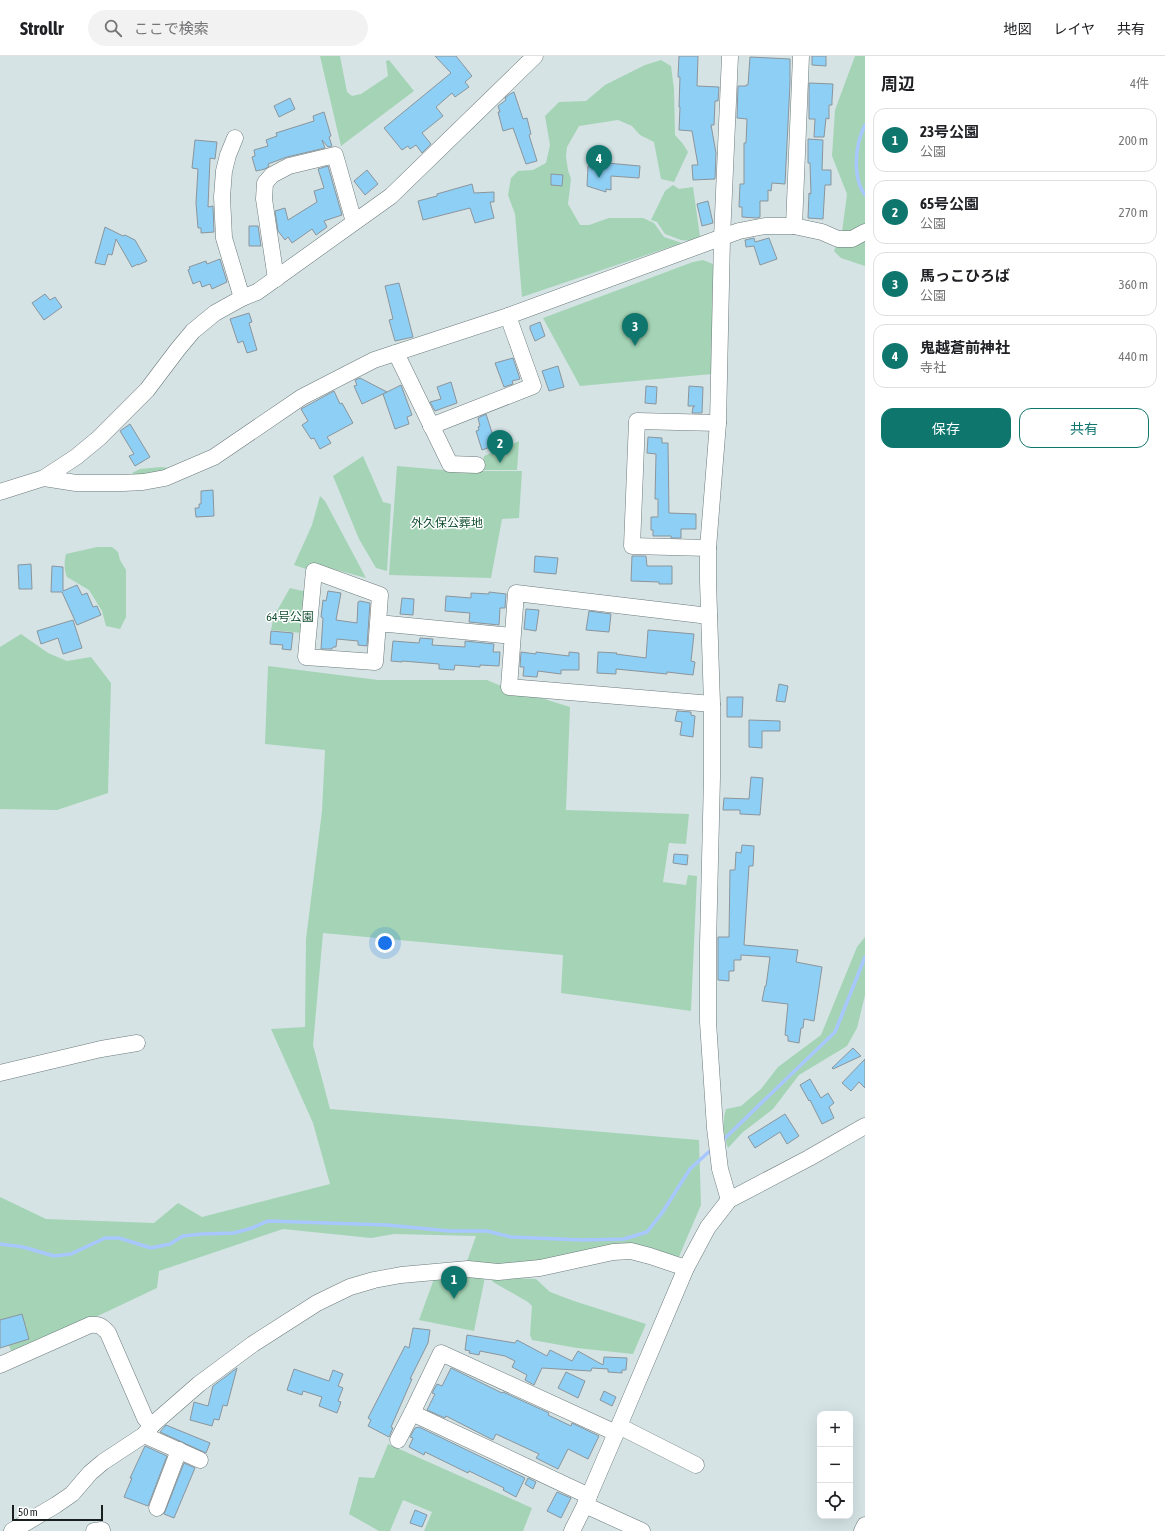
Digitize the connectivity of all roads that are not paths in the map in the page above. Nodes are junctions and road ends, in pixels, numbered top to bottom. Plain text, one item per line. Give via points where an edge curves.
1 (535, 56) edge
2 (730, 56) edge
3 (801, 56) edge
4 (235, 138) dead end
5 (354, 222) junction
6 (794, 226) junction
7 (865, 232) edge
8 (722, 238) junction
9 (276, 279) junction
10 (242, 298) junction
11 (508, 316) junction
12 (396, 353) junction
13 (718, 423) junction
14 (431, 426) junction
15 (478, 464) dead end
16 (44, 478) junction
17 (0, 492) edge
18 (708, 548) junction
19 (709, 616) junction
20 (378, 623) junction
21 (512, 636) junction
22 (712, 704) junction
23 (137, 1043) dead end
24 (0, 1073) edge
25 (865, 1126) edge
26 (729, 1200) junction
27 (686, 1268) junction
28 (0, 1365) edge
29 (412, 1413) junction
30 (148, 1430) junction
31 (618, 1430) junction
32 (398, 1440) dead end
33 (179, 1450) junction
34 (200, 1460) dead end
35 (696, 1465) dead end
36 (587, 1500) junction
37 (157, 1508) dead end
38 (865, 1525) edge
39 (12, 1531) edge
40 (572, 1531) edge
41 (642, 1531) edge
42 (862, 1531) edge

1 - 5 street via 391,196
2 - 8 street
3 - 6 street
4 - 10 street via 224,171 223,232
5 - 9 street
5 - 9 street via 335,155 289,166 272,175 265,183 264,199
6 - 7 street via 822,232 838,239 852,239
6 - 8 street via 765,226 739,231
8 - 11 street
8 - 13 street
9 - 10 street via 257,292
10 - 16 street via 215,313 193,331 147,390 99,438
11 - 12 street
11 - 14 street via 533,386
12 - 14 street
12 - 16 street via 374,360 302,397 214,457 165,478 115,483 69,482
13 - 18 street
13 - 18 street via 637,421 632,546
14 - 15 street via 450,464
16 - 17 street
18 - 19 street
19 - 21 street via 516,592
19 - 22 street
20 - 20 street via 380,595 314,571 306,657 375,662
20 - 21 street
21 - 22 street via 509,687
22 - 26 street via 708,1014 717,1145 720,1169
23 - 24 street
25 - 26 street
26 - 27 street via 708,1227
27 - 30 street via 631,1251 613,1252 540,1268 498,1272 468,1269 401,1275 350,1287 317,1303 253,1344 199,1384
27 - 31 street
28 - 30 street via 97,1324 108,1333
29 - 31 street via 441,1353
29 - 32 street
29 - 36 street
30 - 33 street
30 - 39 street via 103,1462 72,1494
31 - 35 street
31 - 36 street
33 - 34 street
33 - 37 street
36 - 40 street
36 - 41 street
38 - 42 street

